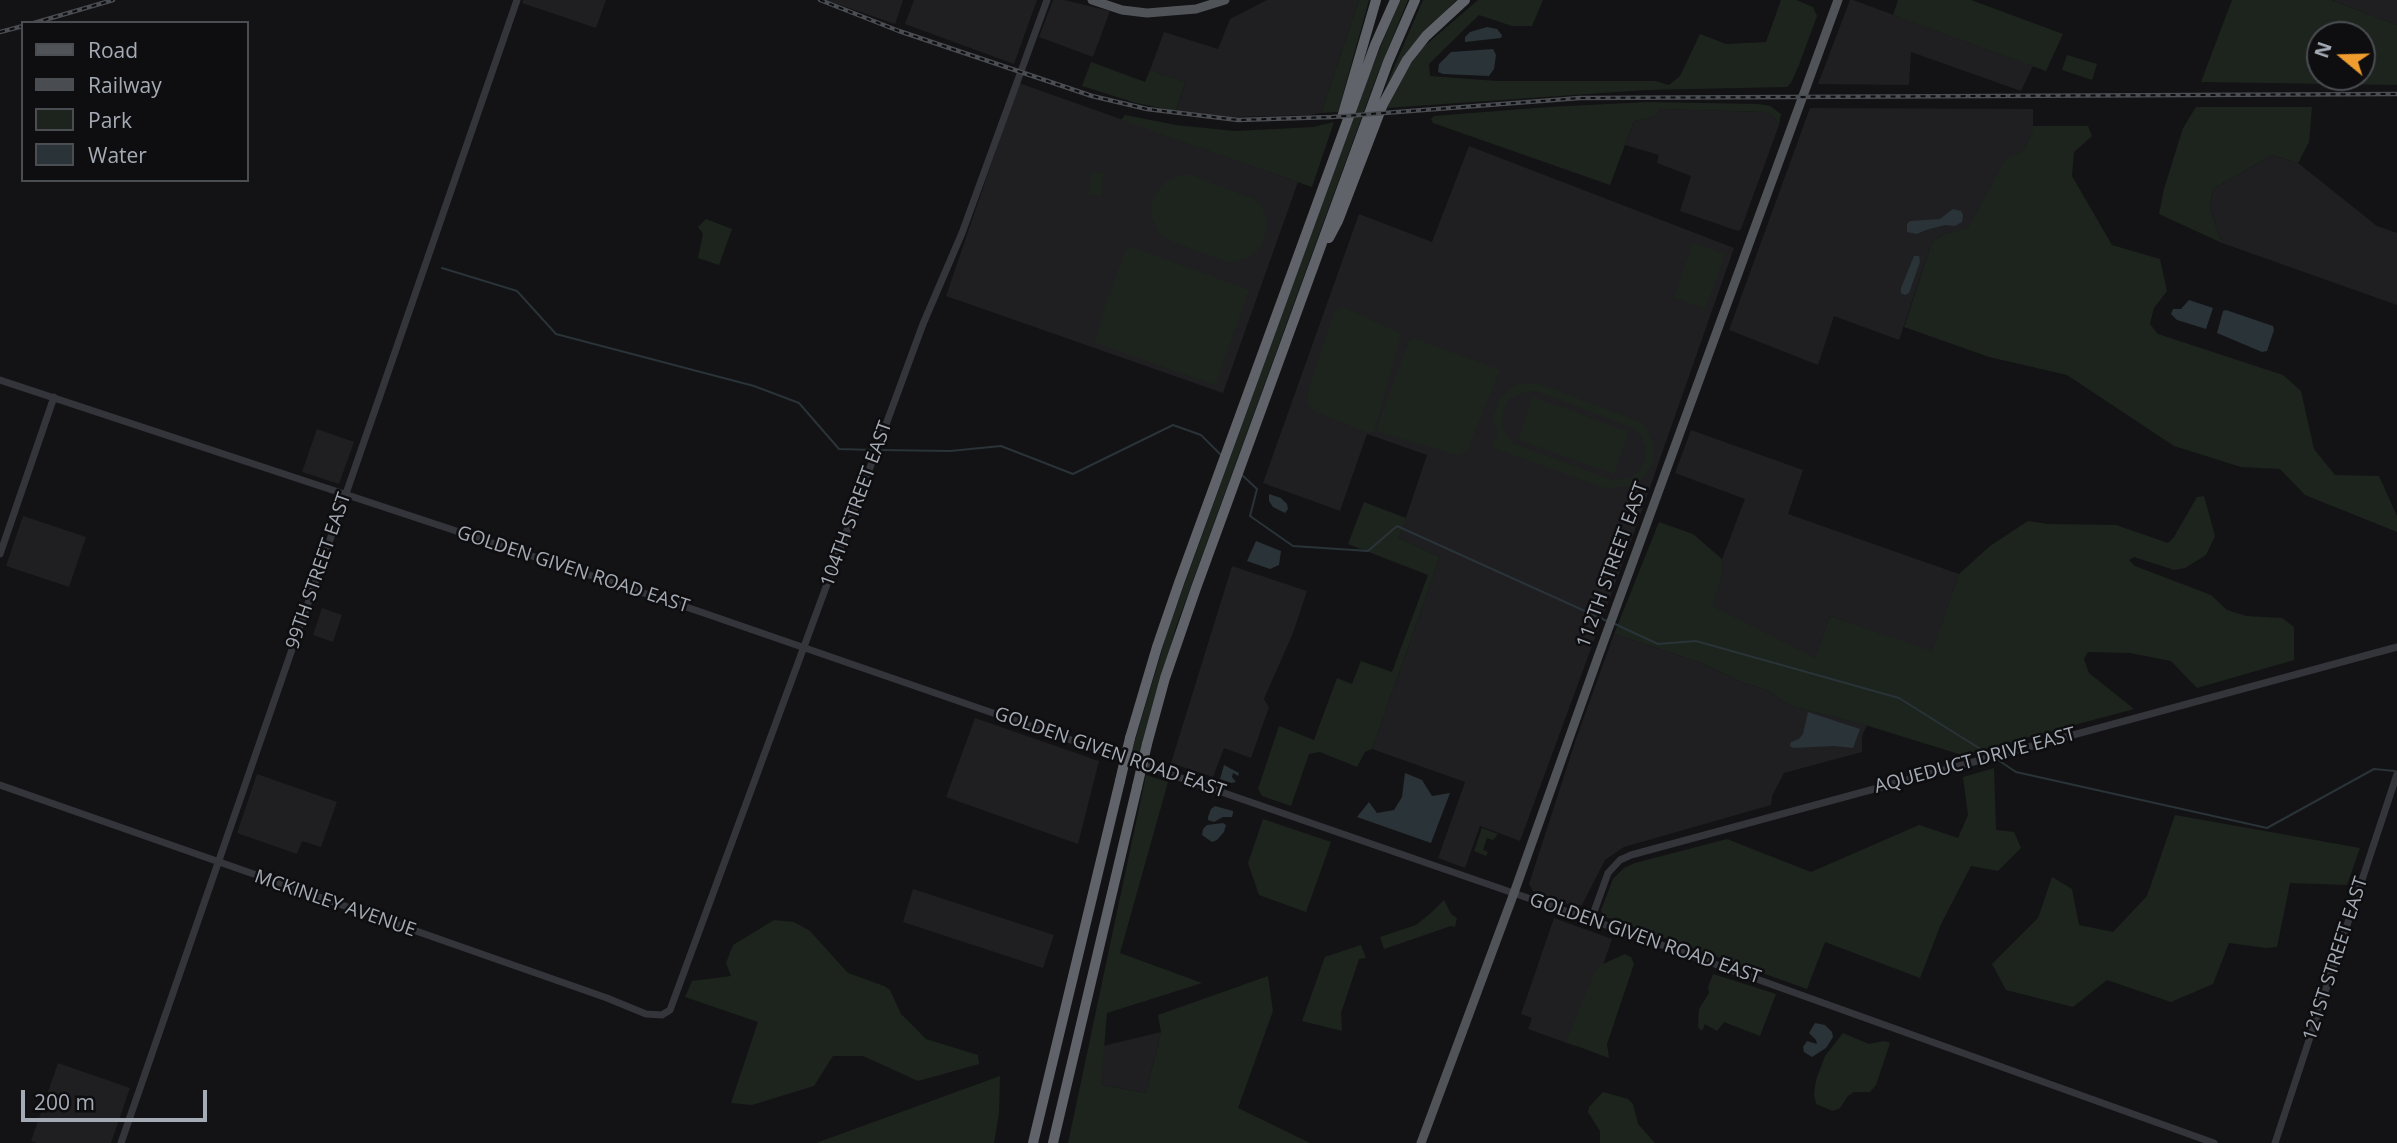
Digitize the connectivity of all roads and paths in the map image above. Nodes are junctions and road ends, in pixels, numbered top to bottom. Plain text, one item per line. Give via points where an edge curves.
1 (517, 0) edge
2 (1047, 0) edge
3 (1092, 0) edge
4 (1225, 0) edge
5 (1376, 0) edge
6 (1395, 0) edge
7 (1415, 0) edge
8 (1465, 0) edge
9 (1836, 1) edge
10 (1294, 267) junction
11 (1311, 272) junction
12 (0, 380) edge
13 (54, 397) junction
14 (346, 494) junction
15 (0, 554) edge
16 (804, 647) junction
17 (2397, 647) edge
18 (2397, 774) edge
19 (0, 785) edge
20 (218, 863) junction
21 (1514, 893) junction
22 (1591, 920) junction
23 (670, 1010) joint
24 (121, 1143) edge
25 (1033, 1143) edge
26 (1053, 1143) edge
27 (1421, 1143) edge
28 (2214, 1143) edge
29 (2275, 1143) edge

1 - 14 street, 99TH STREET EAST
2 - 16 street, 104TH STREET EAST
3 - 4 main road via 1147,13 1196,9
5 - 10 highway
6 - 10 highway
7 - 11 highway
8 - 11 highway via 1407,60 1383,104 1338,221
9 - 21 main road, 112TH STREET EAST
10 - 25 highway, bridge via 1153,659
11 - 26 highway, bridge via 1166,678
12 - 13 street, GOLDEN GIVEN ROAD EAST
13 - 14 street, GOLDEN GIVEN ROAD EAST
13 - 15 street
14 - 16 street, GOLDEN GIVEN ROAD EAST
14 - 20 street, 99TH STREET EAST
16 - 21 street, GOLDEN GIVEN ROAD EAST
16 - 23 street, 104TH STREET EAST
17 - 22 street, AQUEDUCT DRIVE EAST via 1631,855 1608,873
18 - 29 street, 121ST STREET EAST
19 - 20 street, MCKINLEY AVENUE
20 - 23 street, MCKINLEY AVENUE via 646,1014 662,1015
20 - 24 street, 99TH STREET EAST
21 - 22 street, GOLDEN GIVEN ROAD EAST
21 - 27 main road, 112TH STREET EAST
22 - 28 street, GOLDEN GIVEN ROAD EAST

